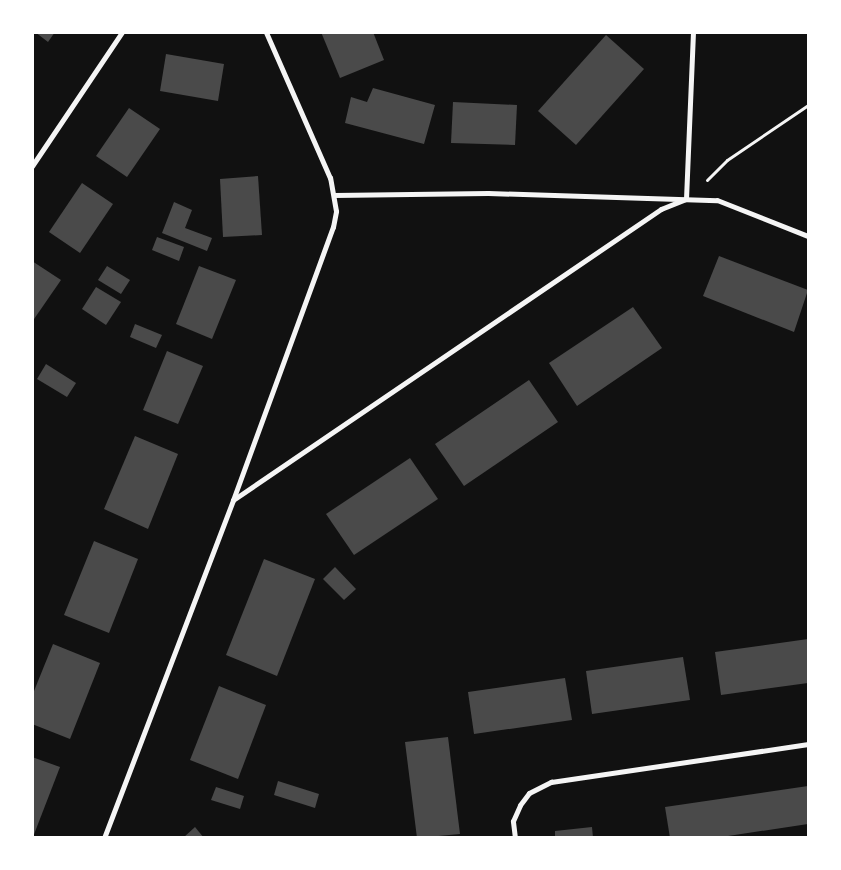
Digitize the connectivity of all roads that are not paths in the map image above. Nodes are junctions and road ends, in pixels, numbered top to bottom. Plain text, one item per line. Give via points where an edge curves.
1 (122, 32) edge
2 (266, 32) edge
3 (693, 32) edge
4 (32, 166) edge
5 (334, 195) junction
6 (686, 199) junction
7 (808, 236) edge
8 (233, 500) junction
9 (808, 744) edge
10 (104, 838) edge
11 (515, 838) edge

1 - 4 street
2 - 5 street via 324,162
3 - 6 street
5 - 6 street via 488,193
5 - 8 street via 333,227
6 - 7 street via 730,204
6 - 8 street via 661,209
8 - 10 street
9 - 11 street via 551,782 529,793 520,805 514,821

